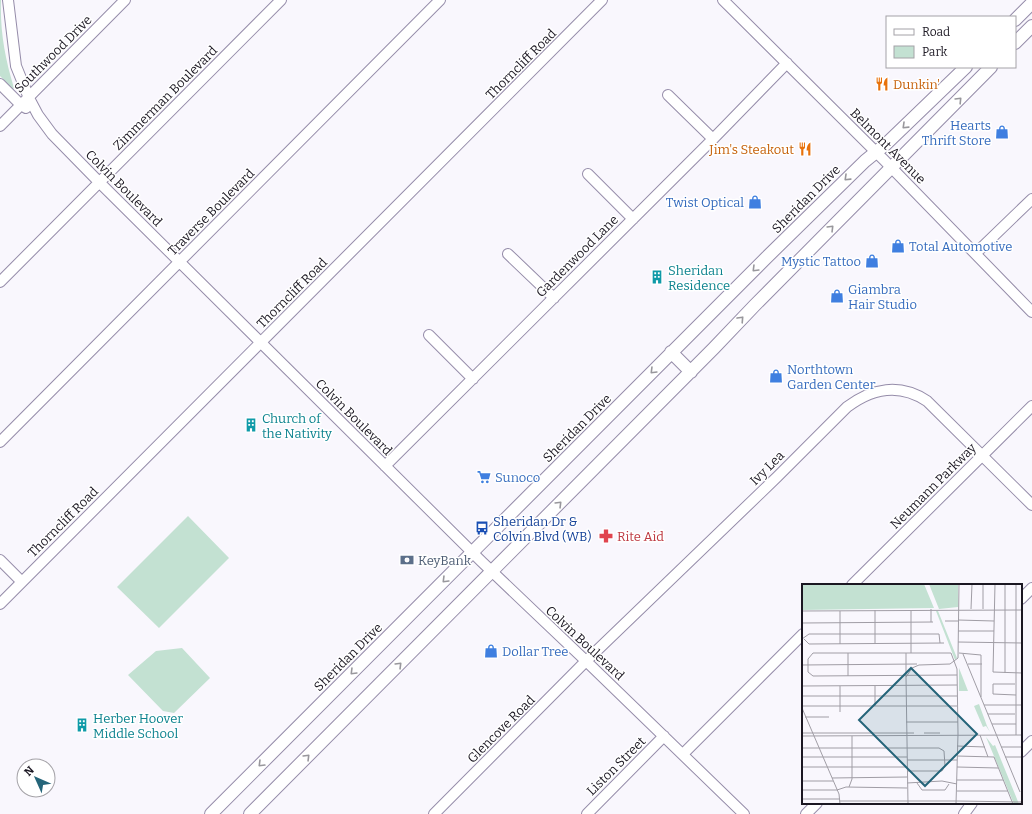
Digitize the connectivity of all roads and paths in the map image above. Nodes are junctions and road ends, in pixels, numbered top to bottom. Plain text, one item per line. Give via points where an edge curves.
1 (8, 0) edge
2 (125, 0) edge
3 (281, 0) edge
4 (440, 0) edge
5 (602, 0) edge
6 (723, 0) edge
7 (1032, 3) edge
8 (1016, 19) edge
9 (1032, 26) edge
10 (1016, 42) edge
11 (786, 63) junction
12 (965, 68) edge
13 (990, 68) edge
14 (0, 84) edge
15 (668, 94) dead end
16 (29, 98) junction
17 (21, 105) junction
18 (38, 115) junction
19 (0, 126) edge
20 (713, 139) junction
21 (876, 152) junction
22 (892, 168) junction
23 (588, 174) dead end
24 (99, 182) junction
25 (1032, 199) edge
26 (633, 219) junction
27 (976, 253) junction
28 (508, 254) dead end
29 (179, 262) junction
30 (0, 282) edge
31 (554, 298) junction
32 (1032, 312) edge
33 (429, 335) dead end
34 (261, 343) junction
35 (671, 352) junction
36 (691, 372) junction
37 (473, 379) junction
38 (1032, 406) edge
39 (0, 442) edge
40 (982, 455) junction
41 (385, 466) junction
42 (1032, 506) edge
43 (472, 552) junction
44 (0, 560) edge
45 (492, 571) junction
46 (22, 582) junction
47 (853, 584) edge
48 (1032, 588) edge
49 (1022, 598) edge
50 (0, 604) edge
51 (802, 635) edge
52 (586, 661) junction
53 (664, 736) junction
54 (1032, 741) edge
55 (1022, 751) edge
56 (683, 754) junction
57 (816, 804) edge
58 (971, 804) edge
59 (742, 813) edge
60 (212, 814) edge
61 (250, 814) edge
62 (434, 814) edge
63 (587, 814) edge
64 (806, 814) edge
65 (964, 814) edge

1 - 16 street, Colvin Boulevard via 16,66
2 - 16 street, Southwood Drive
3 - 24 street, Zimmerman Boulevard
4 - 29 street, Traverse Boulevard
5 - 34 street, Thorncliff Road
6 - 11 street, Belmont Avenue
7 - 8 main road
9 - 10 main road
11 - 20 street, Gardenwood Lane
11 - 21 street, Belmont Avenue
12 -> 21 main road, Sheridan Drive
22 -> 13 main road
14 - 17 street
15 - 20 street
16 - 17 street, Southwood Drive
16 - 18 street, Colvin Boulevard
17 - 18 street
17 - 19 street, Southwood Drive
18 - 24 street, Colvin Boulevard via 52,134
20 - 26 street, Gardenwood Lane
21 - 22 street, Belmont Avenue
21 -> 35 main road, Sheridan Drive
22 - 27 street, Belmont Avenue
36 -> 22 main road
23 - 26 street
24 - 29 street, Colvin Boulevard
24 - 30 street, Zimmerman Boulevard
25 - 27 street
26 - 31 street, Gardenwood Lane
27 - 32 street, Belmont Avenue
28 - 31 street
29 - 34 street, Colvin Boulevard
29 - 39 street, Traverse Boulevard
31 - 37 street, Gardenwood Lane
33 - 37 street
34 - 41 street, Colvin Boulevard
34 - 46 street, Thorncliff Road
35 - 36 main road
35 -> 43 main road, Sheridan Drive
45 -> 36 main road
37 - 41 street, Gardenwood Lane
38 - 40 street, Neumann Parkway
40 - 42 street, Ivy Lea
40 - 47 street, Neumann Parkway
40 - 52 street, Ivy Lea via 927,401 910,392 889,390 872,393 856,400
41 - 43 street, Colvin Boulevard
43 - 45 street, Colvin Boulevard
43 -> 60 main road, Sheridan Drive
44 - 46 street
45 - 52 street, Colvin Boulevard
61 -> 45 main road
46 - 50 street, Thorncliff Road
48 - 49 street
51 - 56 street
52 - 53 street, Colvin Boulevard
52 - 62 street, Glencove Road
53 - 56 street, Colvin Boulevard
53 - 63 street, Liston Street
54 - 55 street
56 - 59 street, Colvin Boulevard
57 - 64 street
58 - 65 street

